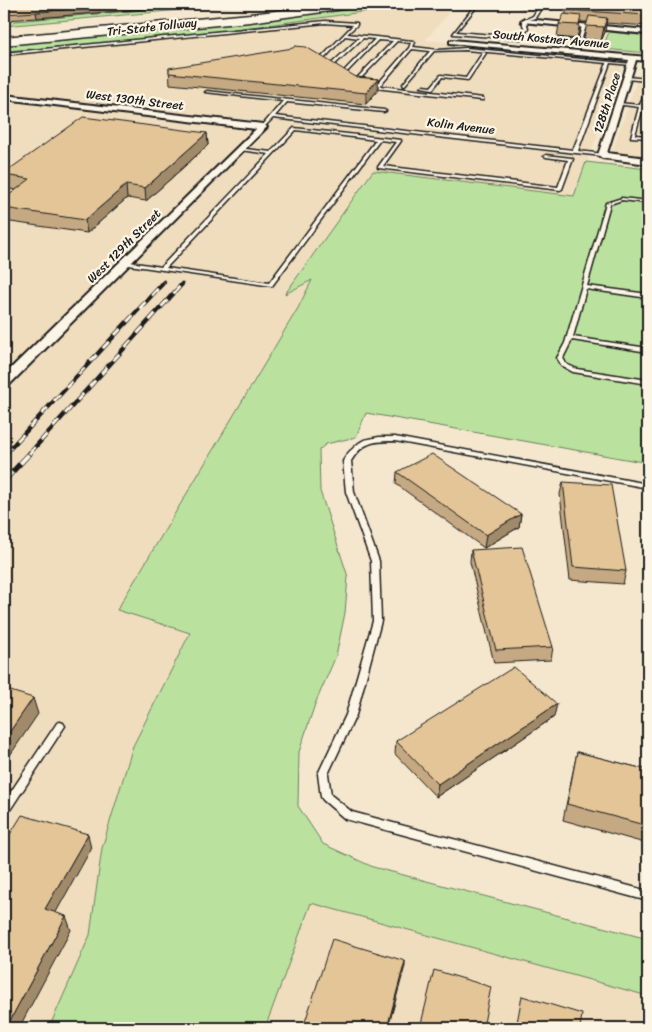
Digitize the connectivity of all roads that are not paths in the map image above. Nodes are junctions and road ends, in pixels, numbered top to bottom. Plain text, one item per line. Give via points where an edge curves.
1 (299, 4) edge
2 (359, 4) edge
3 (477, 4) edge
4 (513, 4) edge
5 (243, 6) dead end
6 (107, 23) junction
7 (525, 24) junction
8 (584, 26) junction
9 (4, 32) edge
10 (648, 32) edge
11 (344, 35) junction
12 (362, 36) junction
13 (378, 38) junction
14 (396, 40) junction
15 (560, 40) edge
16 (4, 41) edge
17 (452, 42) dead end
18 (579, 42) junction
19 (596, 44) edge
20 (411, 48) junction
21 (433, 50) junction
22 (484, 53) dead end
23 (4, 54) edge
24 (648, 59) edge
25 (632, 61) junction
26 (609, 62) junction
27 (330, 66) junction
28 (343, 74) junction
29 (626, 78) junction
30 (648, 80) edge
31 (355, 82) junction
32 (377, 87) junction
33 (207, 92) edge
34 (648, 93) edge
35 (4, 97) edge
36 (482, 98) dead end
37 (286, 101) junction
38 (618, 104) junction
39 (641, 106) junction
40 (384, 111) dead end
41 (271, 117) junction
42 (263, 127) junction
43 (648, 137) edge
44 (379, 139) junction
45 (240, 149) junction
46 (575, 152) junction
47 (272, 153) junction
48 (602, 155) junction
49 (546, 156) dead end
50 (648, 160) edge
51 (648, 202) edge
52 (124, 263) junction
53 (162, 269) junction
54 (584, 287) junction
55 (648, 296) edge
56 (569, 338) junction
57 (648, 350) edge
58 (4, 382) edge
59 (648, 382) edge
60 (648, 486) edge
61 (60, 726) dead end
62 (4, 810) edge
63 (648, 896) edge

1 - 6 highway, Tri-State Tollway
2 - 16 highway, Tri-State Tollway via 231,20
3 - 7 lane via 454,33 518,39
4 - 7 lane via 540,7
5 - 6 highway
6 - 9 highway, Tri-State Tollway
7 - 8 street
8 - 10 street
8 - 18 lane
11 - 12 lane
11 - 23 lane via 356,24 325,22
11 - 27 lane via 320,60
12 - 13 lane
12 - 27 lane
13 - 14 lane
13 - 28 lane
14 - 20 lane via 413,42
14 - 31 lane
15 - 18 lane
17 - 25 street, South Kostner Avenue
18 - 19 lane
20 - 21 lane
20 - 32 lane
21 - 22 lane via 404,85 432,88 441,76 467,79
21 - 26 lane via 466,49
24 - 25 street, South Kostner Avenue
25 - 26 lane
25 - 29 street, 128th Place
26 - 46 lane
27 - 28 lane
28 - 31 lane
29 - 30 lane
29 - 38 street, 128th Place
31 - 32 lane
32 - 36 lane
33 - 37 lane
34 - 39 lane
35 - 42 street, West 130th Street
37 - 40 lane
37 - 41 lane
38 - 39 lane
38 - 48 street, 128th Place
39 - 43 lane via 633,136
41 - 42 lane
41 - 46 lane, Kolin Avenue
42 - 45 street, West 129th Street
44 - 47 lane via 294,129
44 - 49 lane via 398,141 380,167 560,189 571,158
44 - 53 lane via 270,285
45 - 47 lane
45 - 52 street, West 129th Street
46 - 48 lane, Kolin Avenue
47 - 53 lane
48 - 50 street, Kolin Avenue
51 - 54 lane via 622,199 608,203
52 - 53 lane
52 - 58 street, West 129th Street
54 - 55 lane
54 - 56 lane
56 - 57 lane
56 - 59 lane via 560,358 560,362 569,368
60 - 63 lane via 395,439 378,439 359,445 347,462 350,492 375,561 377,621 351,715 323,774 326,797 349,816
61 - 62 lane

